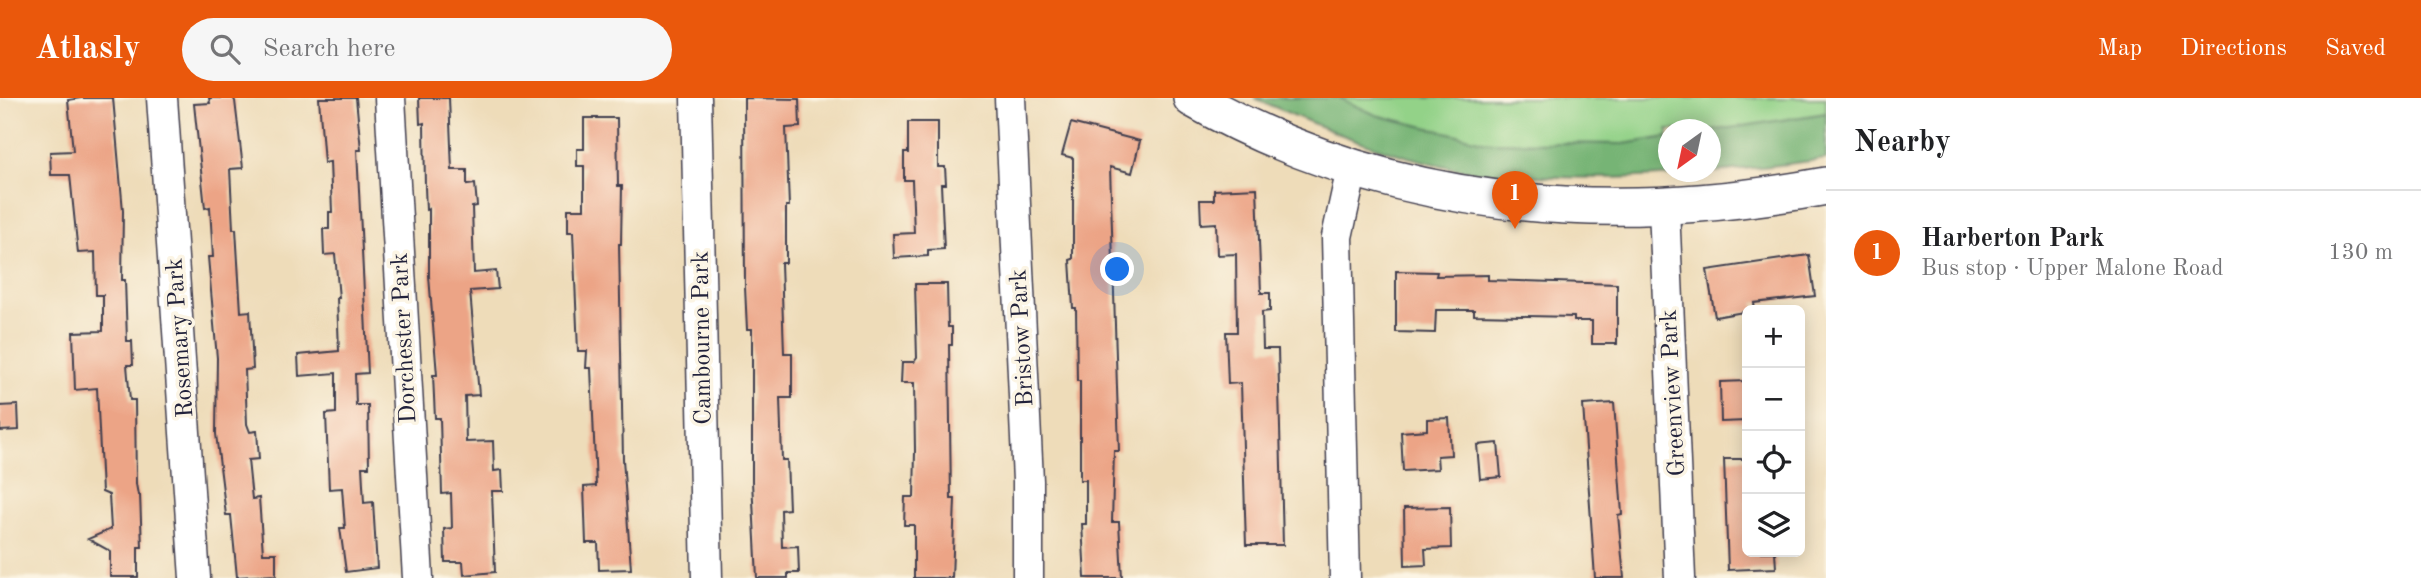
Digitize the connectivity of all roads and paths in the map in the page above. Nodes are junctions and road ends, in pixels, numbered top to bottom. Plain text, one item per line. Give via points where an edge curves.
1 (162, 98) edge
2 (390, 98) edge
3 (696, 98) edge
4 (1010, 98) edge
5 (1192, 98) edge
6 (1352, 169) junction
7 (1826, 186) edge
8 (1664, 208) junction
9 (195, 578) edge
10 (418, 578) edge
11 (707, 578) edge
12 (1028, 578) edge
13 (1345, 578) edge
14 (1680, 578) edge

1 - 9 street, Rosemary Park
2 - 10 street, Dorchester Park
3 - 11 street, Cambourne Park
4 - 12 street, Bristow Park via 1028,481
5 - 6 main road via 1242,127
6 - 8 main road via 1507,200
6 - 13 street via 1336,237
7 - 8 main road
8 - 14 street, Greenview Park

